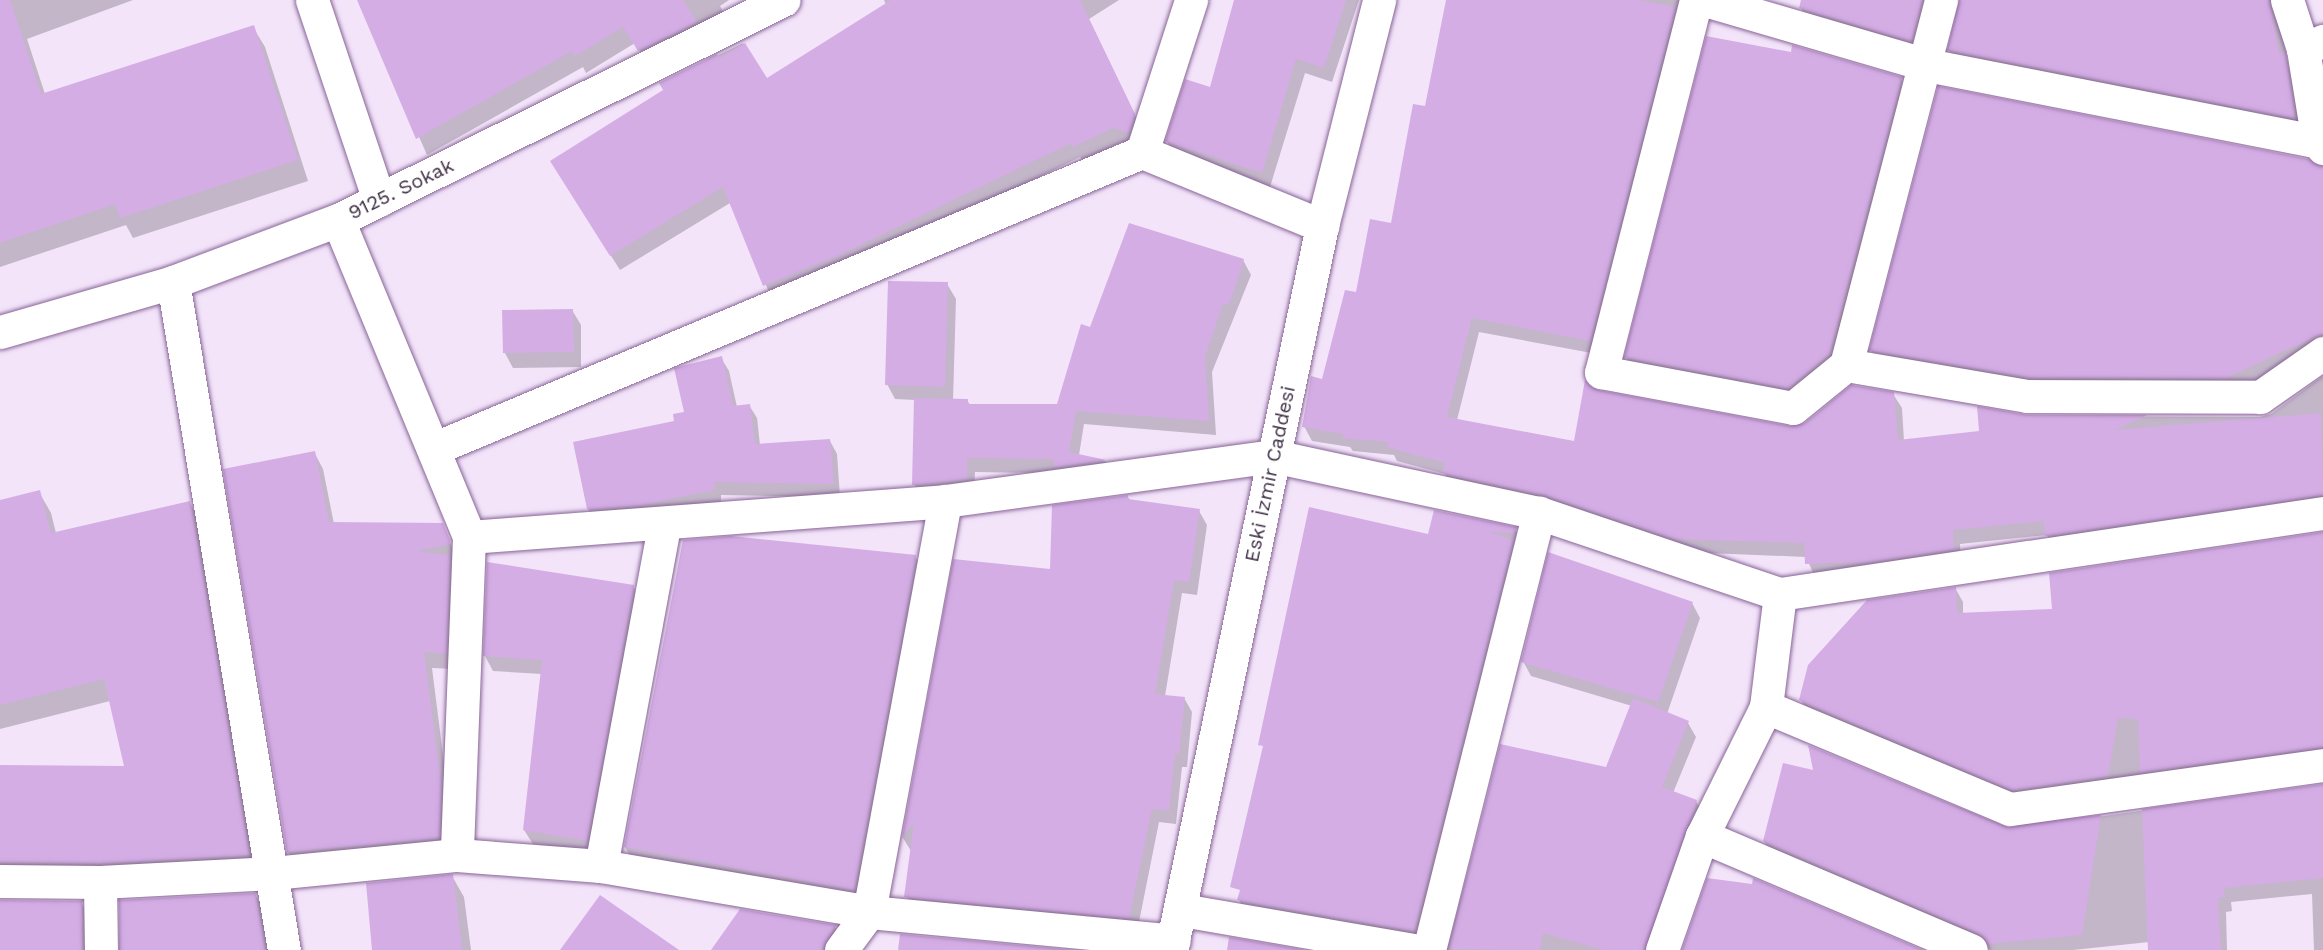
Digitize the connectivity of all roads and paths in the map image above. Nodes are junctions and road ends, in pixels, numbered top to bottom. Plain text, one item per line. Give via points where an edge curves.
1 (312, 0) edge
2 (784, 0) edge
3 (1191, 0) edge
4 (1379, 0) edge
5 (1696, 0) edge
6 (1705, 0) edge
7 (1941, 0) edge
8 (2287, 0) edge
9 (2313, 45) edge
10 (1927, 65) junction
11 (2320, 145) edge
12 (1142, 152) junction
13 (379, 200) junction
14 (338, 220) junction
15 (1322, 226) junction
16 (173, 282) junction
17 (0, 332) edge
18 (2323, 353) edge
19 (1846, 365) junction
20 (433, 449) junction
21 (1273, 456) junction
22 (945, 501) junction
23 (1539, 513) junction
24 (2323, 513) edge
25 (663, 525) junction
26 (469, 537) junction
27 (1780, 594) junction
28 (1766, 707) junction
29 (2323, 765) edge
30 (1702, 836) junction
31 (457, 855) junction
32 (601, 866) junction
33 (273, 873) junction
34 (0, 881) edge
35 (100, 882) junction
36 (1182, 910) junction
37 (869, 912) junction
38 (1173, 945) edge
39 (101, 950) edge
40 (284, 950) edge
41 (842, 950) edge
42 (1414, 950) edge
43 (1430, 950) edge
44 (1662, 950) edge
45 (1971, 950) edge

1 - 13 street
2 - 13 street, 9125. Sokak
3 - 12 street
4 - 15 street, Eski İzmir Caddesi
5 - 19 street via 1601,372 1793,408
6 - 10 street
7 - 10 street
8 - 9 street
9 - 11 street
10 - 11 street
10 - 19 street
12 - 15 street
12 - 20 street
13 - 14 street, 9125. Sokak
14 - 16 street, 9125. Sokak
14 - 20 street
15 - 21 street, Eski İzmir Caddesi
16 - 17 street, 9125. Sokak
16 - 33 street
18 - 19 street via 2260,397 2027,396
20 - 26 street
21 - 22 street
21 - 23 street
21 - 36 street, Eski İzmir Caddesi
22 - 25 street
22 - 37 street
23 - 27 street
23 - 43 street
24 - 27 street
25 - 26 street
25 - 32 street
26 - 31 street
27 - 28 street
28 - 29 street via 2010,809
28 - 30 street
30 - 44 street
30 - 45 street
31 - 32 street
31 - 33 street
32 - 37 street
33 - 35 street
33 - 40 street
34 - 35 street
35 - 39 street
36 - 38 street, Eski İzmir Caddesi
36 - 42 street
37 - 38 street
37 - 41 street

